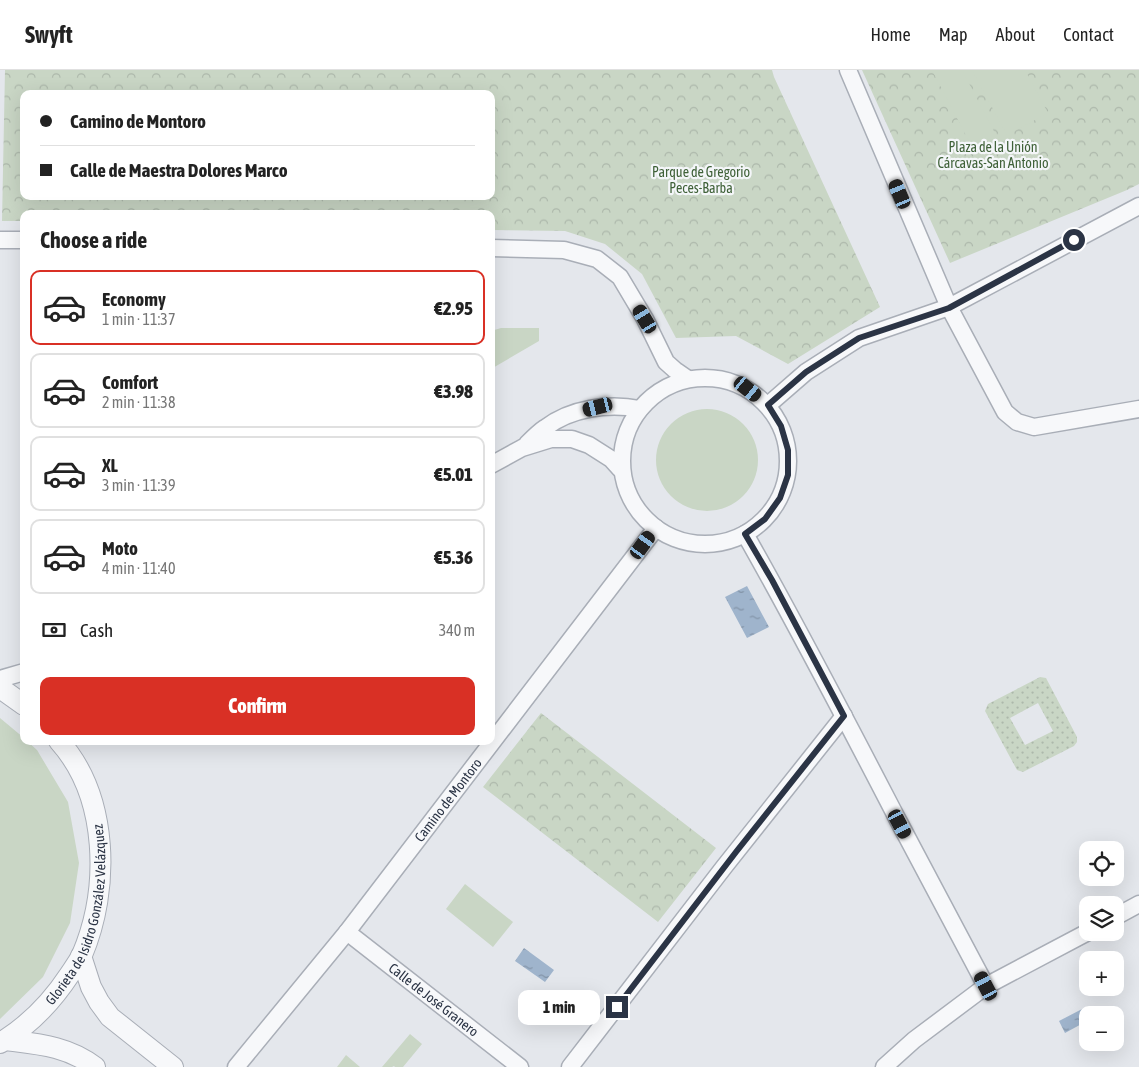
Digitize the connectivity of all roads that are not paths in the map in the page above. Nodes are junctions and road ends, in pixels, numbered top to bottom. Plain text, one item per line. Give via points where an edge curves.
1 (848, 70) edge
2 (1139, 206) edge
3 (0, 240) edge
4 (20, 240) edge
5 (495, 248) edge
6 (949, 308) junction
7 (688, 379) junction
8 (768, 405) junction
9 (640, 409) junction
10 (1139, 409) edge
11 (522, 448) junction
12 (495, 463) edge
13 (620, 469) junction
14 (656, 528) junction
15 (745, 534) junction
16 (20, 673) edge
17 (0, 679) edge
18 (0, 688) edge
19 (20, 702) edge
20 (844, 716) junction
21 (495, 739) edge
22 (63, 745) edge
23 (491, 745) edge
24 (1139, 904) edge
25 (1124, 912) edge
26 (348, 932) junction
27 (1079, 937) edge
28 (81, 956) junction
29 (986, 986) junction
30 (3, 1041) edge
31 (95, 1067) edge
32 (173, 1067) edge
33 (236, 1067) edge
34 (520, 1067) edge
35 (570, 1067) edge
36 (884, 1067) edge

1 - 6 street
2 - 6 street
3 - 4 street
5 - 7 street via 564,250 596,259 620,277 666,362
6 - 8 street via 859,338 806,372
6 - 10 street via 1005,412 1017,422 1034,427
7 - 8 street via 724,380 748,389
7 - 9 street via 655,394
8 - 15 street via 781,426 788,450 788,475 780,498 765,519
9 - 11 street via 598,407 567,415 546,427
9 - 13 street via 626,435
11 - 12 street
11 - 13 street via 551,439 572,439 589,445
13 - 14 street via 638,510
14 - 15 street via 677,539 700,544 723,542
14 - 21 street, Camino de Montoro
15 - 20 street
16 - 17 street
18 - 19 street
20 - 29 street
20 - 35 street
22 - 28 street, Glorieta de Isidro González Velázquez via 74,761 94,810 101,865 91,929
23 - 26 street, Camino de Montoro
24 - 25 street
26 - 33 street, Camino de Montoro
26 - 34 street, Calle de José Granero
27 - 29 street
28 - 30 street, Glorieta de Isidro González Velázquez via 62,987 41,1012
28 - 32 street via 99,1002 110,1016
29 - 36 street
30 - 31 street via 61,1048

